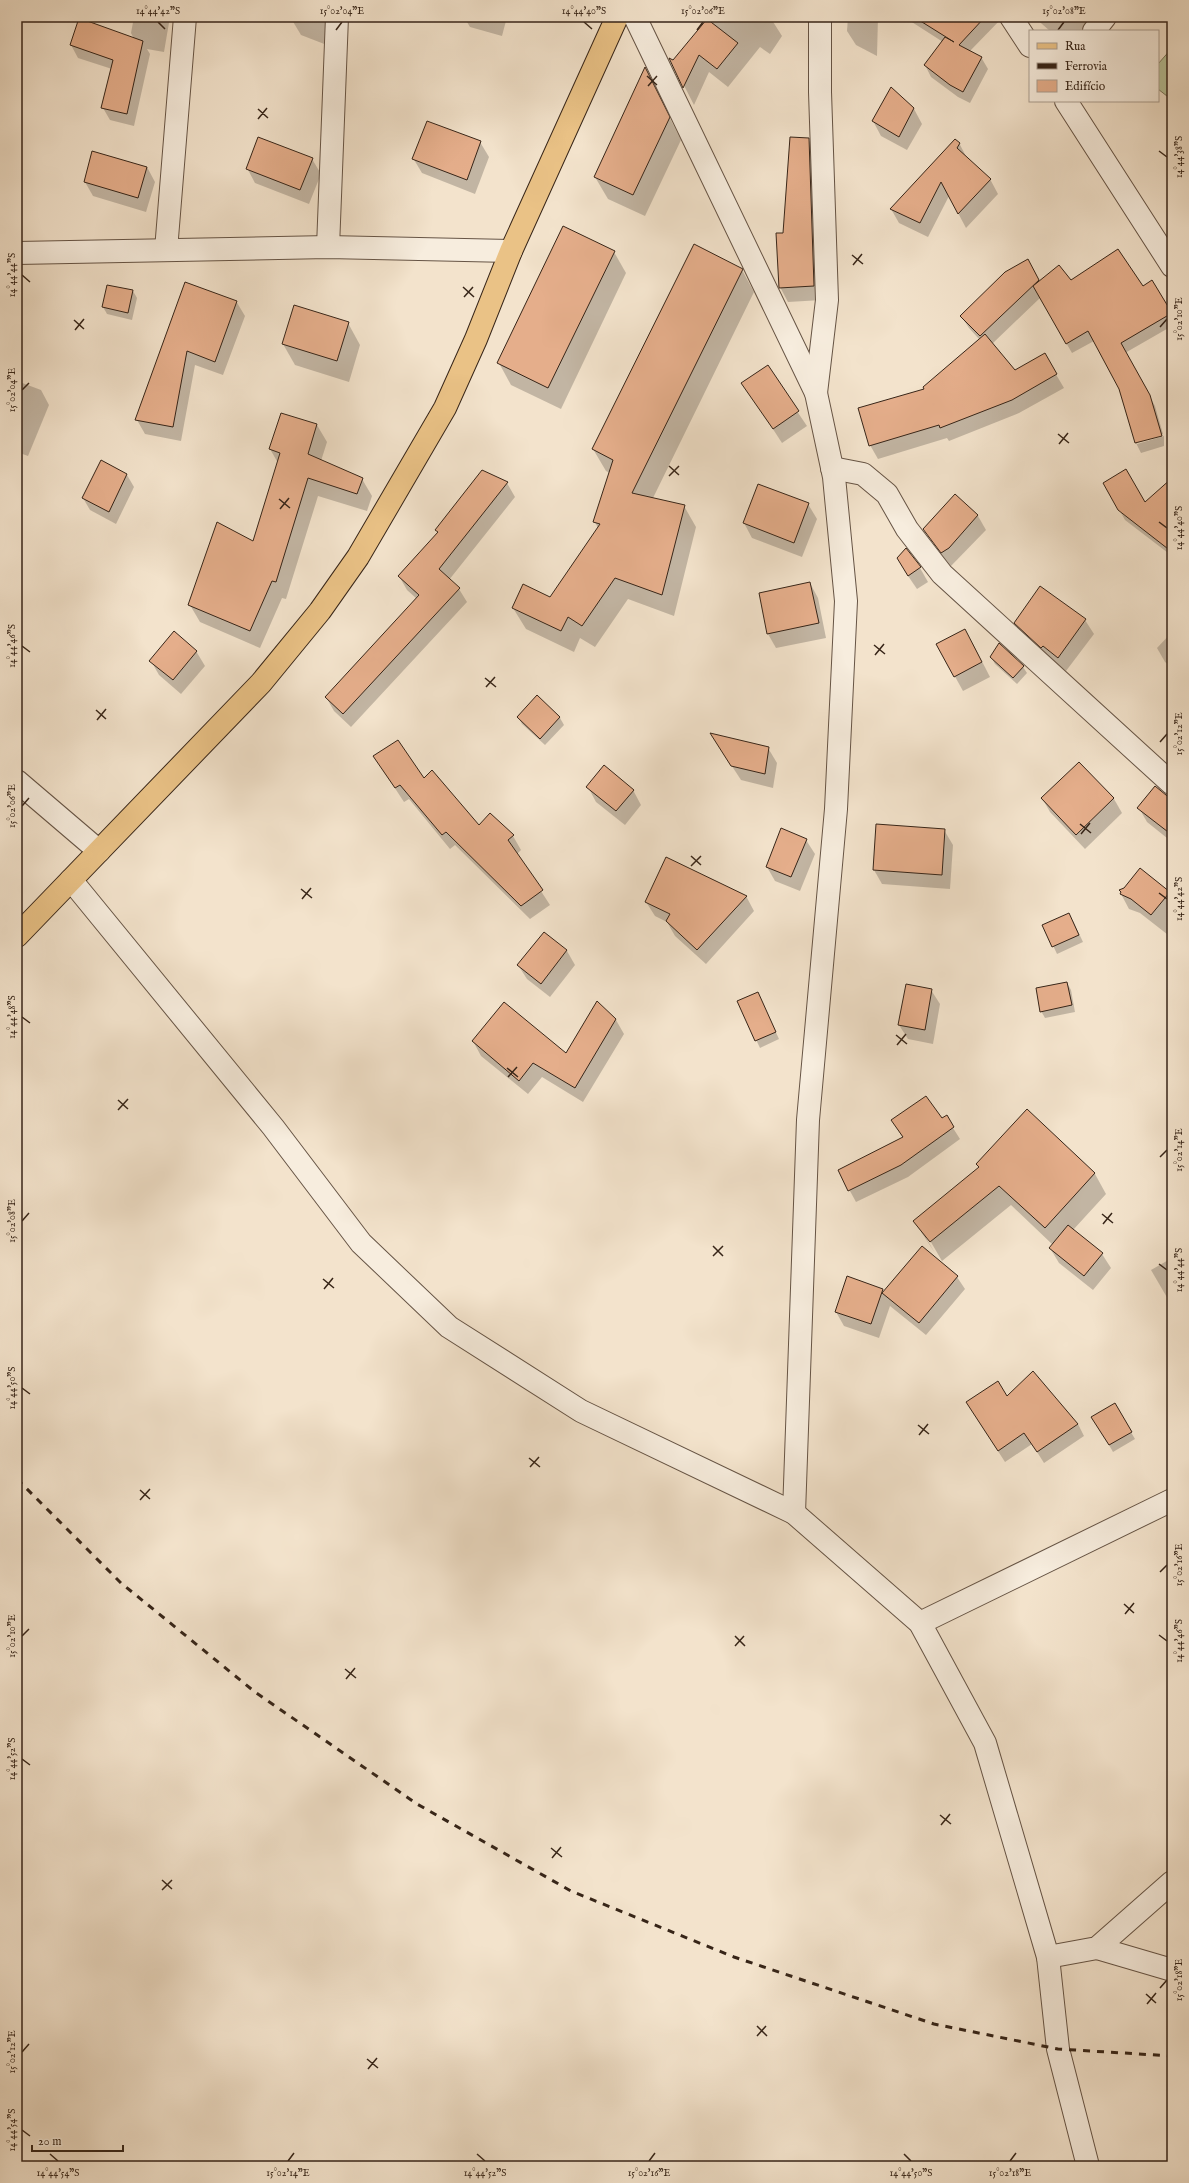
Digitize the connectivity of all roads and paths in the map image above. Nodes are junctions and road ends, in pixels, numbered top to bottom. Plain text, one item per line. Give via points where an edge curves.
1 (185, 17) edge
2 (337, 17) edge
3 (617, 17) edge
4 (635, 17) edge
5 (820, 17) edge
6 (1011, 17) edge
7 (1105, 17) edge
8 (1095, 30) edge
9 (1029, 44) edge
10 (1067, 102) edge
11 (328, 247) junction
12 (166, 250) junction
13 (511, 251) junction
14 (17, 253) edge
15 (1172, 266) edge
16 (816, 393) junction
17 (832, 468) junction
18 (17, 781) edge
19 (1172, 784) edge
20 (99, 851) junction
21 (71, 880) junction
22 (17, 936) edge
23 (1172, 1500) edge
24 (794, 1513) junction
25 (920, 1623) junction
26 (1172, 1882) edge
27 (1097, 1948) junction
28 (1048, 1957) junction
29 (1172, 1970) edge
30 (1088, 2166) edge

1 - 12 street
2 - 11 street
3 - 13 main road
4 - 16 street
5 - 16 street via 827,300
6 - 9 street
7 - 8 street
10 - 15 street
11 - 12 street
11 - 13 street
12 - 14 street
13 - 20 main road via 445,408 358,557 320,611 261,683
16 - 17 street
17 - 19 street via 863,474 887,494 907,529 942,574
17 - 24 street via 846,601 836,809 808,1120
18 - 20 street
20 - 21 main road
21 - 22 main road
21 - 24 street via 273,1127 361,1244 449,1327 581,1410
23 - 25 street
24 - 25 street
25 - 28 street via 985,1742
26 - 27 street
27 - 28 street
27 - 29 street
28 - 30 street via 1058,2049

